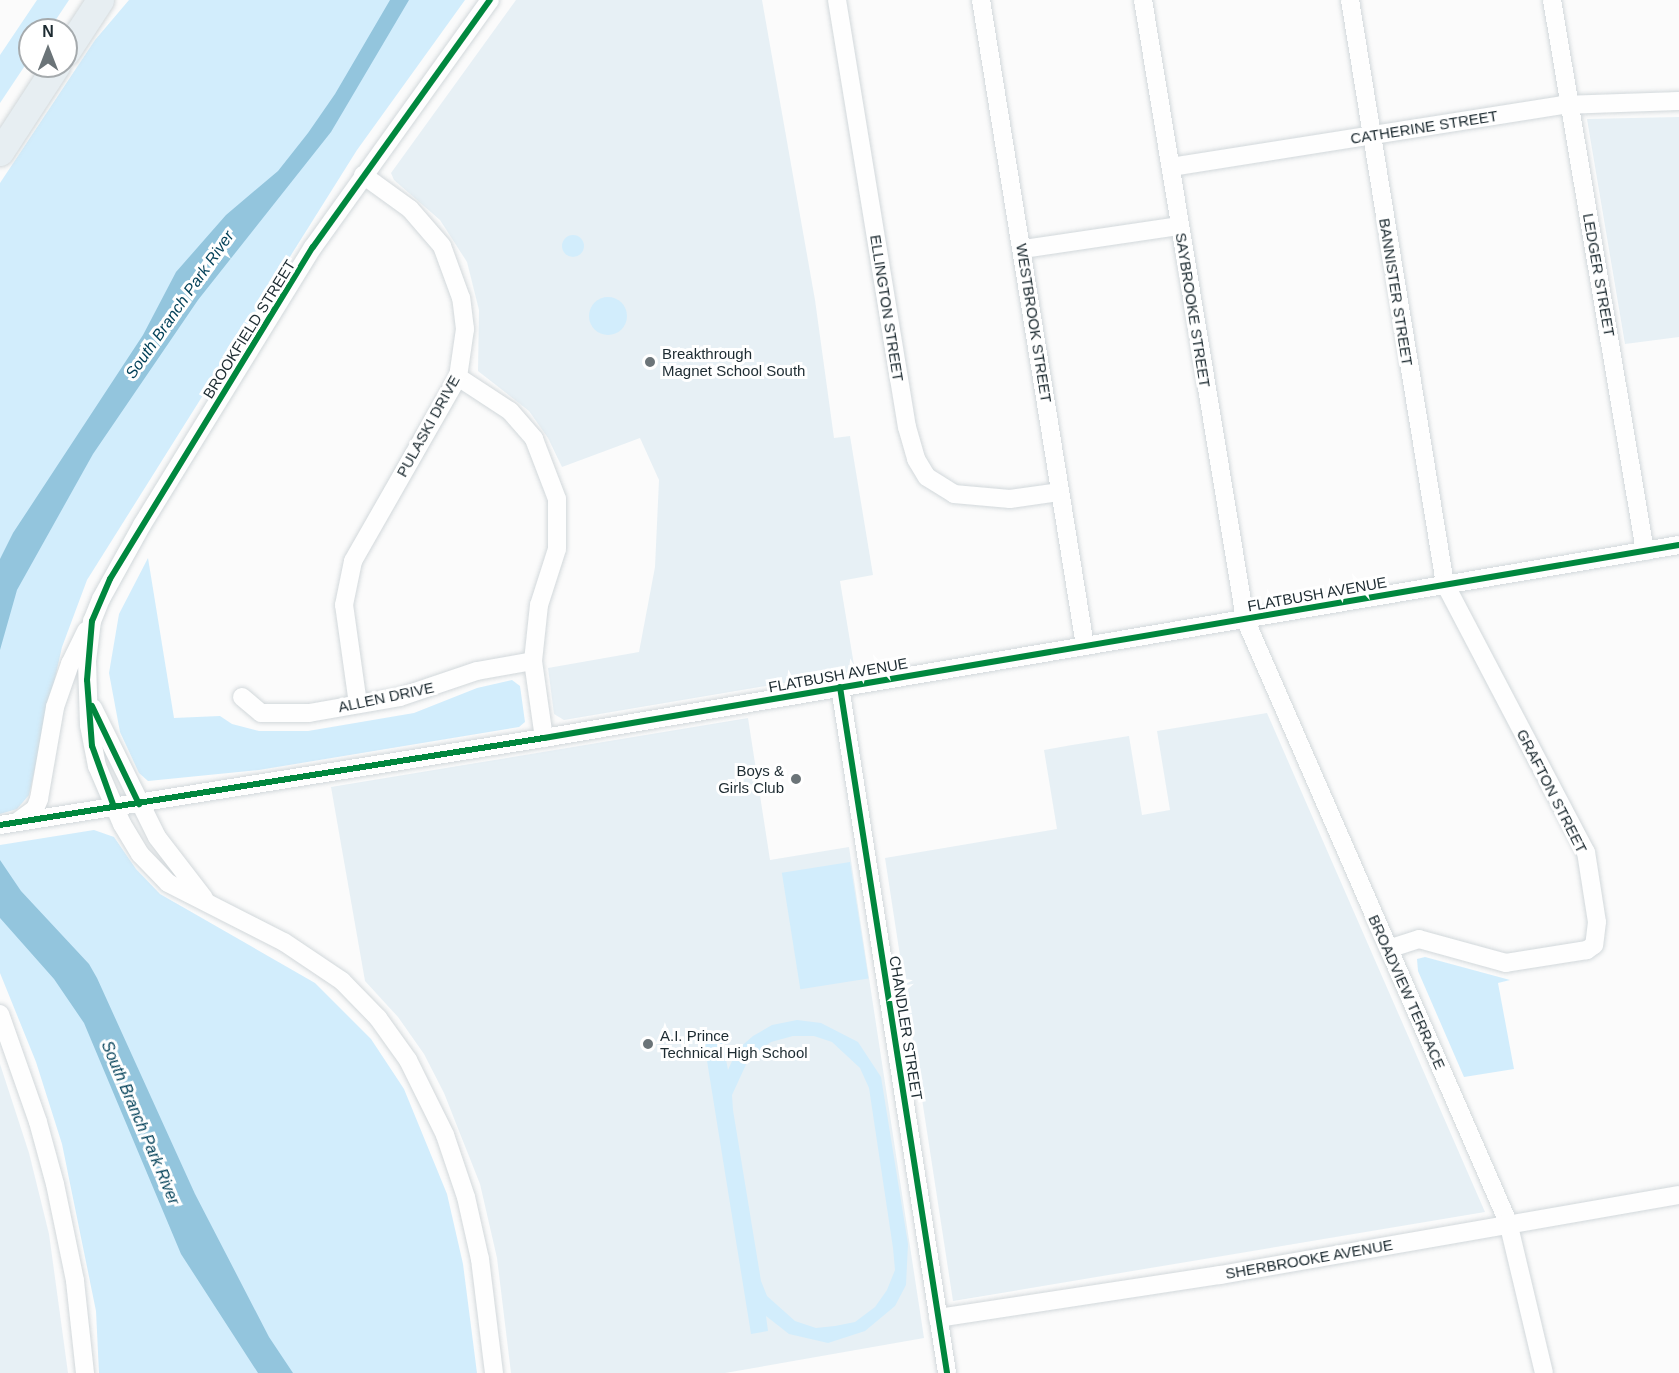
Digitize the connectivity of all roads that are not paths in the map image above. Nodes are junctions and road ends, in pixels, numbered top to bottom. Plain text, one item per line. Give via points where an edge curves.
1 (84, 0) edge
2 (100, 0) edge
3 (490, 0) edge
4 (837, 0) edge
5 (981, 0) edge
6 (1143, 0) edge
7 (1350, 0) edge
8 (1552, 0) edge
9 (72, 18) edge
10 (78, 33) edge
11 (32, 78) edge
12 (49, 78) edge
13 (1679, 101) edge
14 (1570, 104) junction
15 (0, 128) edge
16 (1371, 136) junction
17 (0, 152) edge
18 (1171, 167) junction
19 (363, 175) junction
20 (1179, 226) junction
21 (1023, 249) junction
22 (458, 377) junction
23 (1059, 492) junction
24 (1679, 546) edge
25 (1645, 551) junction
26 (1445, 584) junction
27 (1245, 619) junction
28 (92, 621) junction
29 (1085, 646) junction
30 (532, 661) junction
31 (840, 687) junction
32 (242, 697) dead end
33 (88, 698) junction
34 (358, 704) junction
35 (544, 738) junction
36 (139, 804) junction
37 (114, 807) junction
38 (9, 824) edge
39 (207, 902) junction
40 (1389, 949) junction
41 (0, 1014) edge
42 (1679, 1195) edge
43 (1508, 1222) junction
44 (938, 1318) junction
45 (85, 1373) edge
46 (494, 1373) edge
47 (947, 1373) edge
48 (1544, 1373) edge

1 - 9 highway
2 - 10 highway
3 - 19 street, BROOKFIELD STREET
4 - 23 street, ELLINGTON STREET via 907,427 916,459 927,477 954,494 1010,499
5 - 21 street, WESTBROOK STREET
6 - 18 street, SAYBROOKE STREET
7 - 16 street, BANNISTER STREET
8 - 14 street, LEDGER STREET
11 - 15 highway
12 - 17 highway
13 - 14 street, CATHERINE STREET
14 - 16 street, CATHERINE STREET
14 - 25 street, LEDGER STREET
16 - 18 street, CATHERINE STREET
16 - 26 street, BANNISTER STREET
18 - 20 street, SAYBROOKE STREET
19 - 22 street, PULASKI DRIVE via 411,209 442,246 461,298 465,329
19 - 28 street, BROOKFIELD STREET via 313,247 142,525 110,579
20 - 21 street
20 - 27 street, SAYBROOKE STREET
21 - 23 street, WESTBROOK STREET
22 - 30 street via 510,411 534,440 557,499 557,549 539,605
22 - 34 street, PULASKI DRIVE via 353,561 344,605
23 - 29 street, WESTBROOK STREET
24 - 25 street, FLATBUSH AVENUE
25 - 26 street, FLATBUSH AVENUE
26 - 27 street, FLATBUSH AVENUE
26 - 40 street, GRAFTON STREET via 1586,852 1598,934 1594,945 1579,952 1506,963 1419,939
27 - 29 street, FLATBUSH AVENUE
27 - 40 street, BROADVIEW TERRACE
28 - 33 street, BROOKFIELD STREET
28 - 38 street via 70,664 55,707 35,809
29 - 31 street, FLATBUSH AVENUE
30 - 34 street, ALLEN DRIVE via 477,671 400,697
30 - 35 street
31 - 35 street, FLATBUSH AVENUE
31 - 44 street, CHANDLER STREET
32 - 34 street, ALLEN DRIVE via 261,712 272,715
33 - 36 street, BROOKFIELD STREET
33 - 37 street, BROOKFIELD STREET via 94,756
35 - 36 street, FLATBUSH AVENUE
36 - 37 street, FLATBUSH AVENUE
36 - 39 street, BROOKFIELD STREET via 167,853
37 - 38 street, FLATBUSH AVENUE
37 - 39 street, BROOKFIELD STREET via 152,869 181,891
39 - 46 street, BROOKFIELD STREET via 300,951 342,981 378,1018 408,1060 441,1127 466,1197 482,1270
40 - 43 street, BROADVIEW TERRACE
41 - 45 street via 35,1111 55,1184 75,1281
42 - 43 street, SHERBROOKE AVENUE
43 - 44 street, SHERBROOKE AVENUE via 1220,1275
43 - 48 street, BROADVIEW TERRACE
44 - 47 street, CHANDLER STREET

